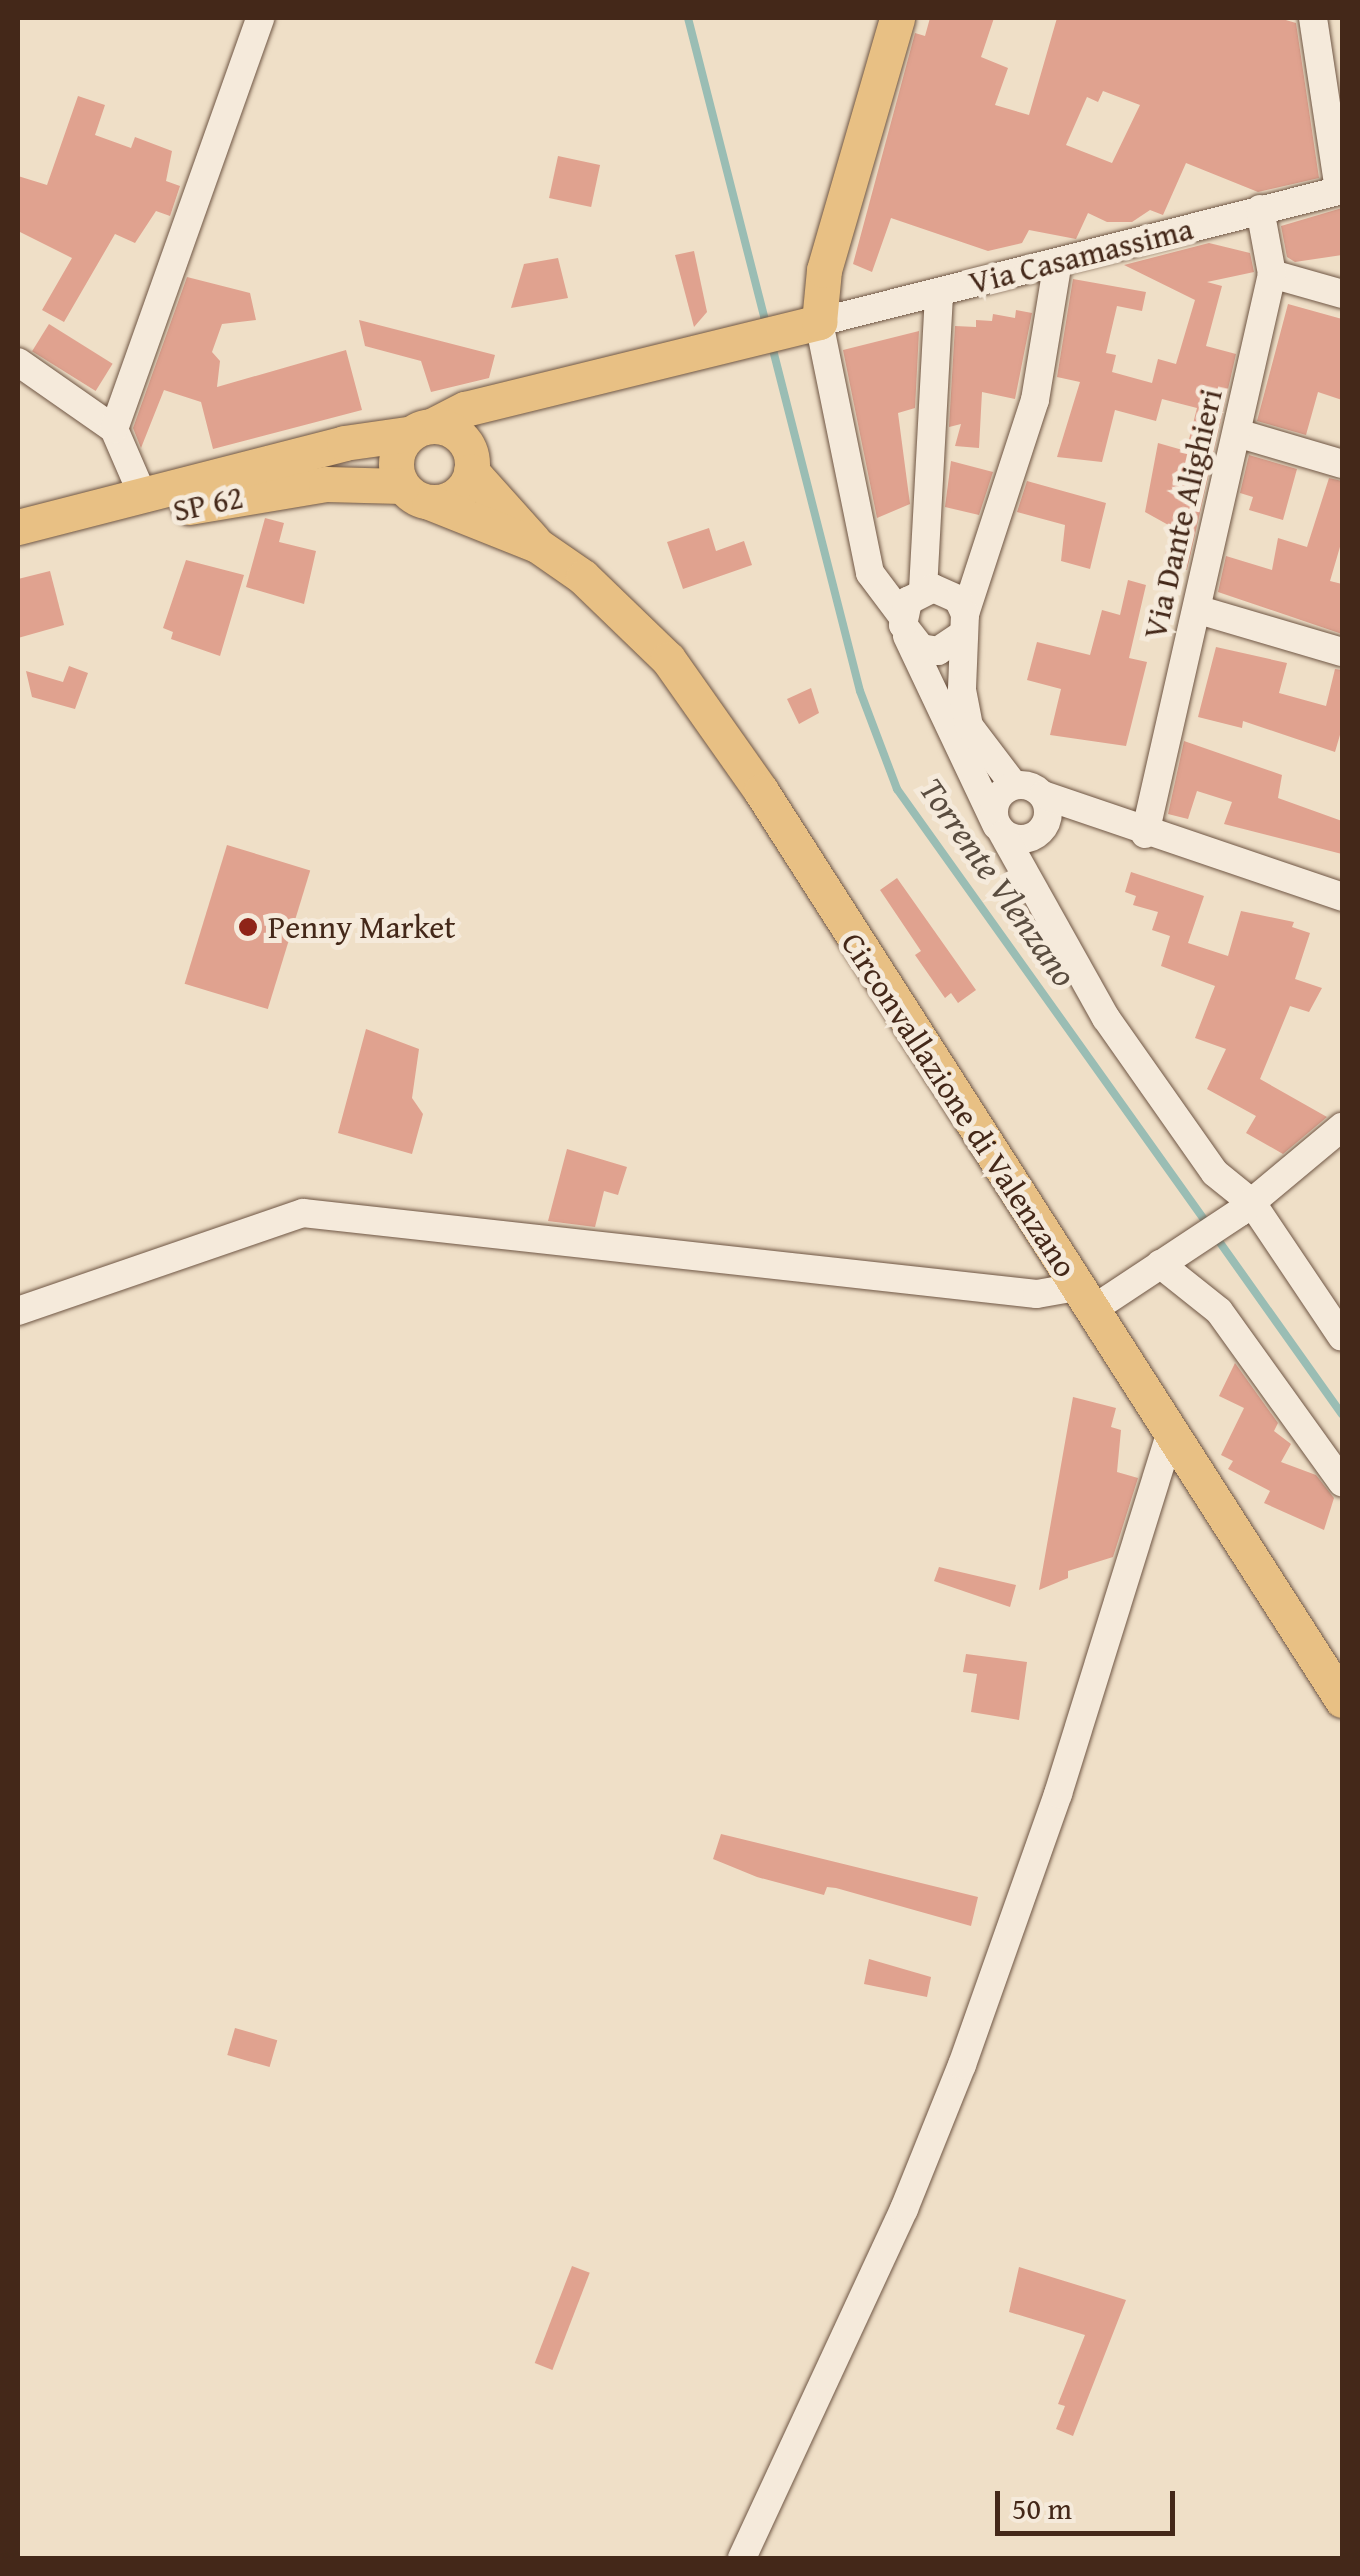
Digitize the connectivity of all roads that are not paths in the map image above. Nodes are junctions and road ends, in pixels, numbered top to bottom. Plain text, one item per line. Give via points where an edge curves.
1 (260, 18) edge
2 (898, 18) edge
3 (1312, 18) edge
4 (1341, 190) edge
5 (1260, 209) junction
6 (1056, 267) junction
7 (1272, 274) junction
8 (939, 292) junction
9 (1342, 294) edge
10 (811, 324) junction
11 (18, 362) edge
12 (520, 398) junction
13 (114, 430) junction
14 (420, 430) junction
15 (1238, 433) junction
16 (470, 459) junction
17 (1342, 464) edge
18 (416, 494) junction
19 (143, 496) junction
20 (18, 526) edge
21 (537, 545) junction
22 (18, 547) edge
23 (923, 590) junction
24 (1199, 610) junction
25 (962, 625) junction
26 (905, 626) junction
27 (1342, 652) edge
28 (1014, 785) junction
29 (1043, 795) junction
30 (1000, 830) junction
31 (1145, 834) junction
32 (1342, 898) edge
33 (1342, 1127) edge
34 (1246, 1208) junction
35 (1160, 1264) junction
36 (1084, 1298) junction
37 (18, 1312) edge
38 (1340, 1328) edge
39 (1170, 1432) junction
40 (1342, 1482) edge
41 (1342, 1700) edge
42 (742, 2558) edge

1 - 13 street
2 - 10 main road
3 - 4 street
4 - 5 street, Via Casamassima
5 - 6 street, Via Casamassima
5 - 7 street, Via Dante Alighieri
6 - 8 street, Via Casamassima
6 - 25 street via 1034,400
7 - 9 street
7 - 15 street, Via Dante Alighieri
8 - 10 street, Via Casamassima
8 - 23 street
10 - 12 main road
10 - 26 street via 870,572
11 - 13 street
12 - 14 main road, SP 62 via 465,409
12 - 16 main road
13 - 19 street
14 - 16 main road via 454,430
14 - 18 main road via 395,465
14 - 19 main road, SP 62
15 - 17 street
15 - 24 street, Via Dante Alighieri
16 - 18 main road via 460,492
16 - 21 main road
18 - 21 main road
18 - 22 main road, SP 62 via 326,484 228,498
19 - 20 main road, SP 62
21 - 36 main road, Circonvallazione di Valenzano via 598,590 668,659 761,792
23 - 25 street via 950,592
23 - 26 street via 908,601
24 - 27 street
24 - 31 street, Via Dante Alighieri
25 - 26 street via 938,651 921,648
25 - 28 street via 969,726
26 - 30 street via 926,687
28 - 29 street
28 - 30 street via 995,804
29 - 30 street via 1048,816 1040,832 1026,839
29 - 31 street
30 - 34 street via 1106,1018
31 - 32 street
33 - 34 street
34 - 35 street
34 - 38 street
35 - 36 street
35 - 40 street via 1219,1311
36 - 37 street via 303,1214
36 - 39 main road, Circonvallazione di Valenzano
39 - 41 main road, Circonvallazione di Valenzano
39 - 42 street via 1058,1794 962,2066 896,2227

